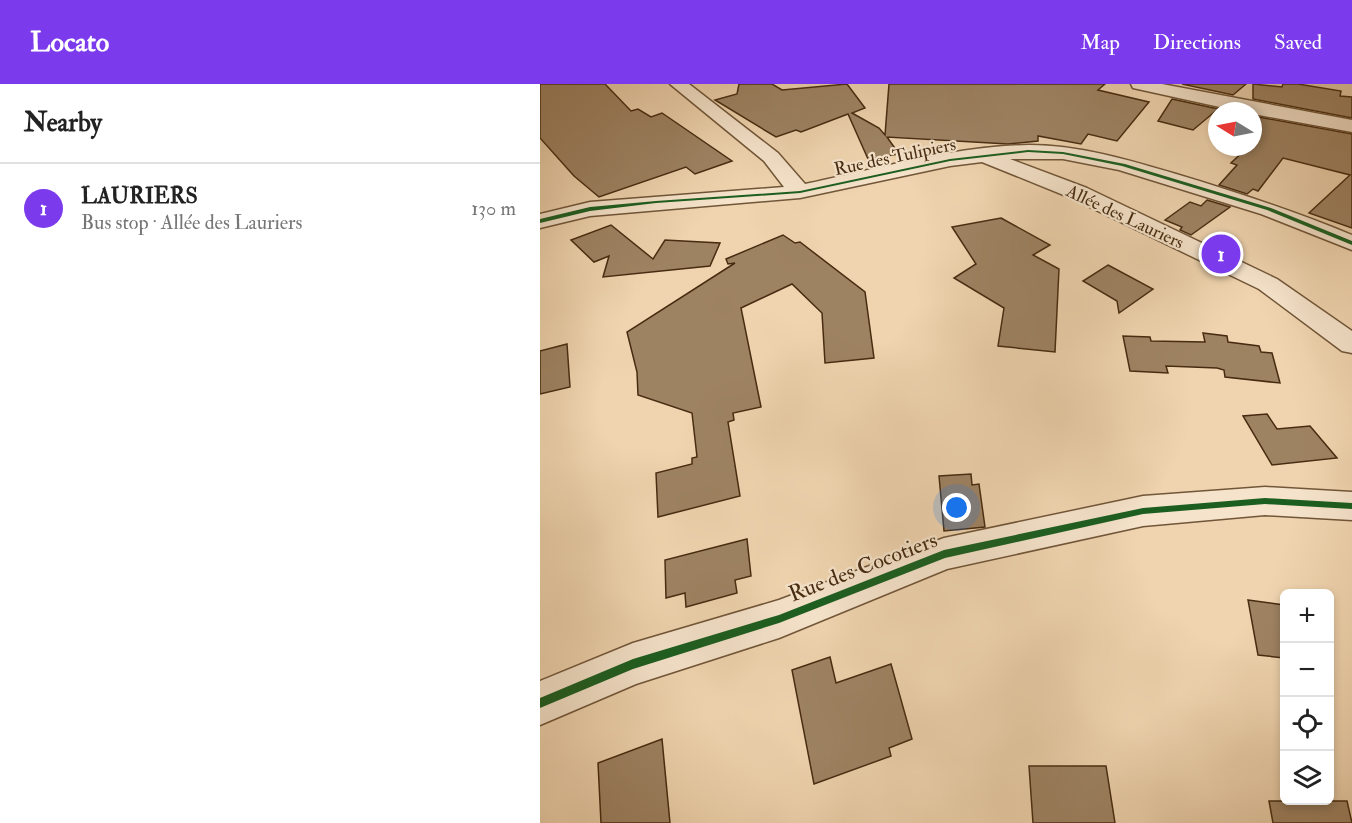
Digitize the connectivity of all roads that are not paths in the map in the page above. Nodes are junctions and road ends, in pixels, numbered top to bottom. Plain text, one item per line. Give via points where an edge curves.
1 (678, 84) edge
2 (1139, 84) edge
3 (1352, 126) edge
4 (985, 156) junction
5 (800, 192) junction
6 (540, 221) edge
7 (1352, 243) edge
8 (1352, 344) edge
9 (1352, 506) edge
10 (540, 702) edge

1 - 5 street via 771,157
2 - 3 street
4 - 5 street, Rue des Tulipiers
4 - 7 street, Rue des Tulipiers via 1028,151 1063,153 1123,165 1269,209
4 - 8 street, Allée des Lauriers via 1079,193 1268,285
5 - 6 street, Rue des Tulipiers via 590,209
9 - 10 street, Rue des Cocotiers via 1265,501 1143,511 944,554 779,619 633,664

